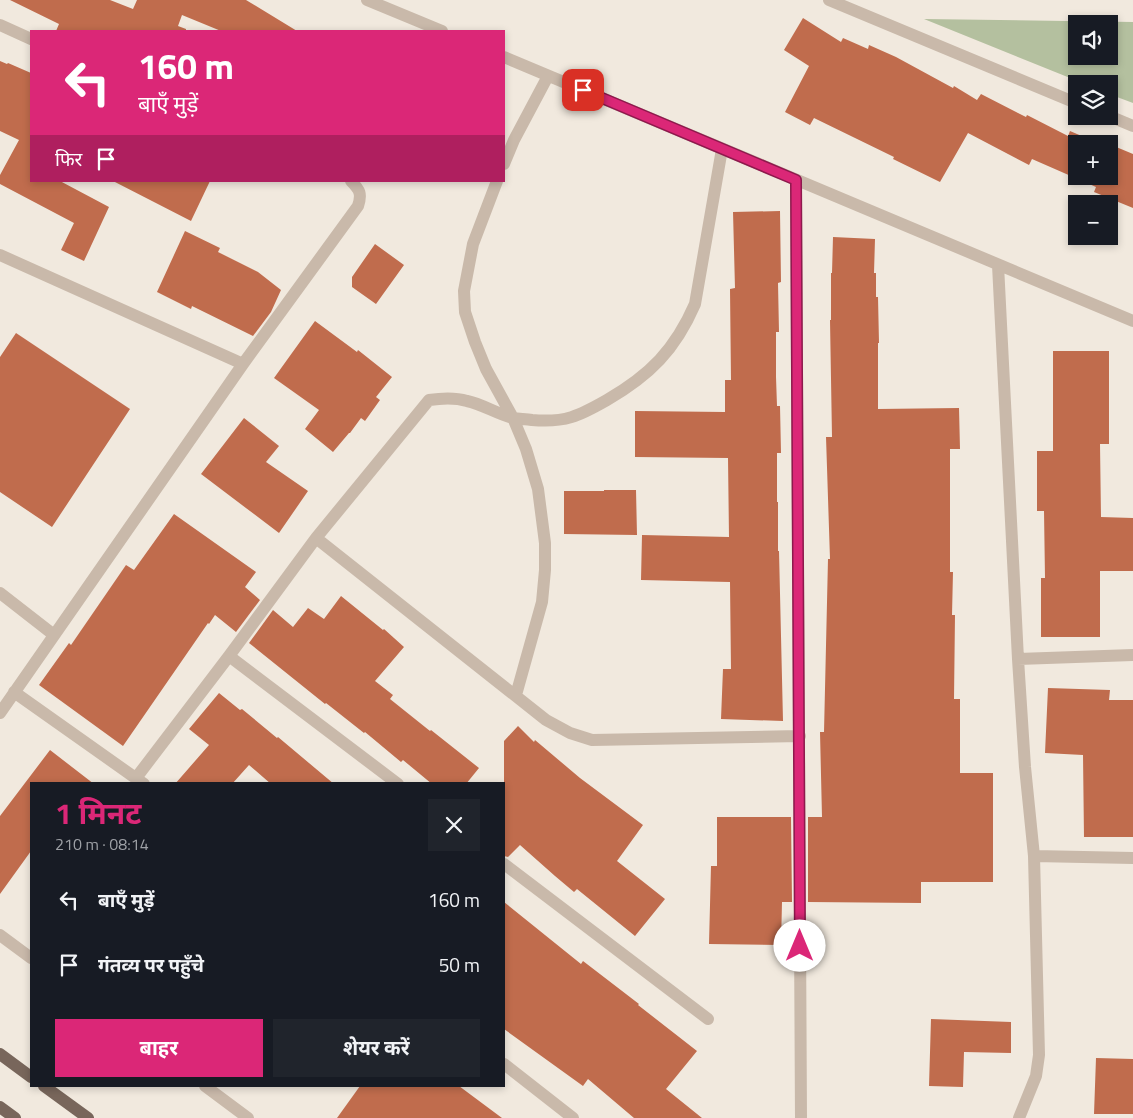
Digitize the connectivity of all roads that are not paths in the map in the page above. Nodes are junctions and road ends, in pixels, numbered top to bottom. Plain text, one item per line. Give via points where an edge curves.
1 (367, 0) edge
2 (829, 0) edge
3 (0, 25) edge
4 (440, 30) edge
5 (30, 39) edge
6 (505, 57) edge
7 (548, 76) junction
8 (1068, 99) edge
9 (1118, 120) edge
10 (1133, 126) edge
11 (722, 149) junction
12 (505, 162) edge
13 (796, 180) junction
14 (351, 182) edge
15 (497, 182) edge
16 (0, 255) edge
17 (998, 265) junction
18 (1133, 321) edge
19 (243, 364) junction
20 (513, 418) junction
21 (316, 538) junction
22 (0, 593) edge
23 (54, 635) junction
24 (229, 656) junction
25 (1133, 656) edge
26 (1018, 659) junction
27 (14, 692) junction
28 (516, 696) junction
29 (0, 713) edge
30 (800, 736) junction
31 (140, 781) edge
32 (395, 782) edge
33 (1034, 856) junction
34 (1133, 858) edge
35 (505, 865) edge
36 (0, 934) edge
37 (30, 957) edge
38 (708, 1019) dead end
39 (0, 1054) edge
40 (505, 1065) edge
41 (30, 1076) edge
42 (45, 1087) edge
43 (206, 1087) edge
44 (0, 1107) edge
45 (15, 1118) edge
46 (88, 1118) edge
47 (248, 1118) edge
48 (573, 1118) edge
49 (801, 1118) edge
50 (1019, 1118) edge

1 - 4 street
2 - 8 street
3 - 5 street
6 - 7 street
7 - 11 street
7 - 12 street
9 - 10 street
11 - 13 street
11 - 20 street via 695,304 687,323 667,352 648,373 584,413 563,420
13 - 17 street
13 - 30 street
14 - 19 street via 359,189 361,198 358,206
15 - 20 street via 473,244 464,291 465,312 486,369
16 - 19 street
17 - 18 street
17 - 26 street
19 - 23 street
20 - 21 street via 467,401 451,398 429,400
20 - 28 street via 538,489 545,543 542,602
21 - 24 street
21 - 28 street
22 - 23 street
23 - 27 street
24 - 31 street
24 - 32 street
25 - 26 street
26 - 33 street
27 - 29 street
27 - 31 street
28 - 30 street via 570,734 592,740
30 - 49 street
33 - 34 street
33 - 50 street via 1039,1055 1036,1076
35 - 38 street
36 - 37 street
39 - 41 main road
40 - 48 street
42 - 46 main road
43 - 47 street
44 - 45 main road

